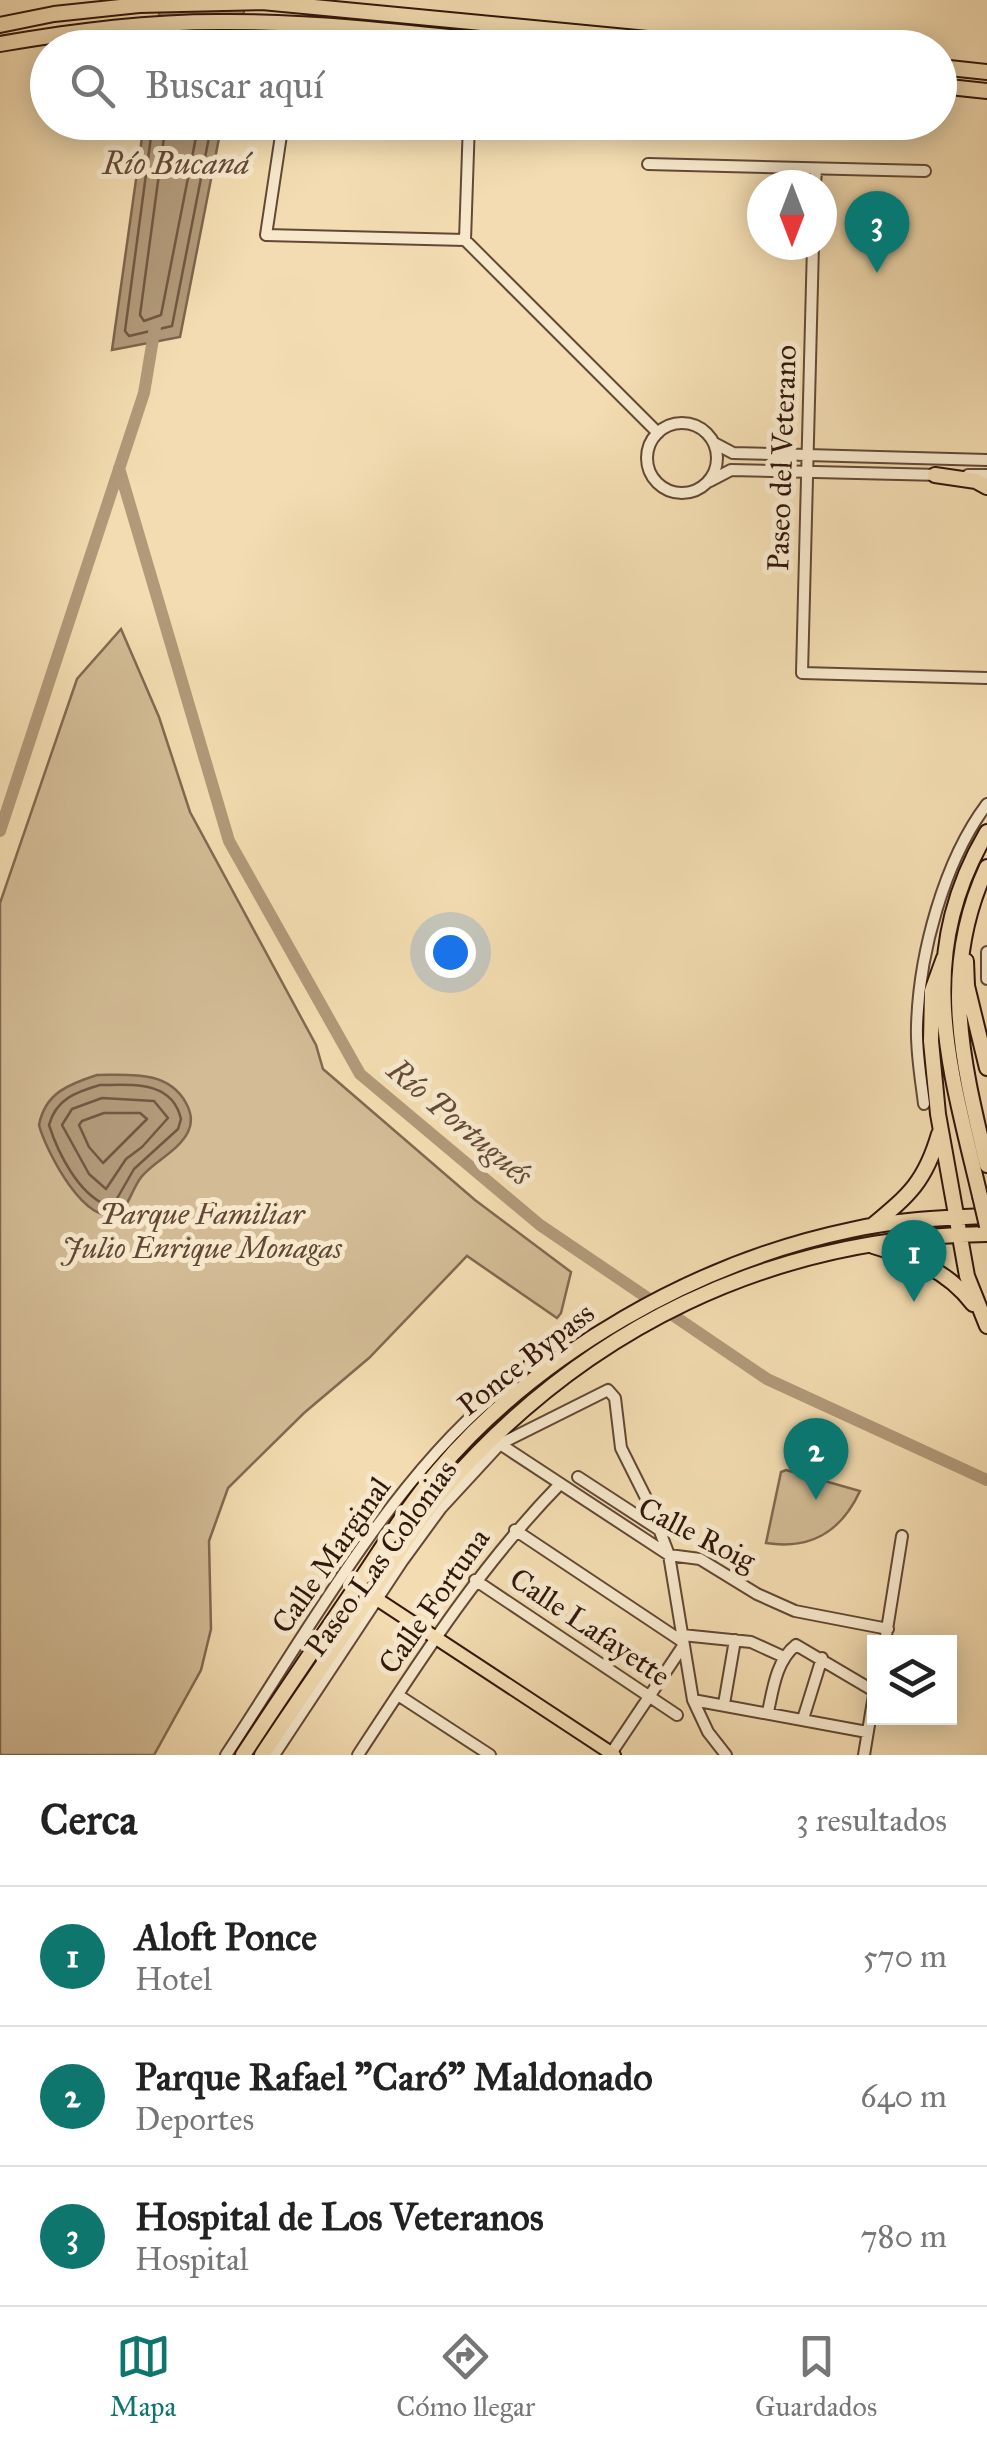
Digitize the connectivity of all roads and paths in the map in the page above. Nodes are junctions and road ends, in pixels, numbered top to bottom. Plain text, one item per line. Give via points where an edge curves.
1 (0, 25) edge
2 (84, 30) edge
3 (369, 30) edge
4 (561, 30) edge
5 (30, 39) edge
6 (0, 44) edge
7 (957, 69) edge
8 (987, 72) edge
9 (957, 88) edge
10 (987, 91) edge
11 (280, 140) edge
12 (469, 140) edge
13 (648, 164) dead end
14 (816, 169) joint
15 (926, 171) dead end
16 (466, 240) junction
17 (812, 260) edge
18 (658, 433) junction
19 (714, 443) junction
20 (806, 455) junction
21 (987, 460) edge
22 (805, 471) junction
23 (936, 475) junction
24 (987, 475) edge
25 (710, 480) junction
26 (987, 487) edge
27 (987, 678) edge
28 (987, 804) edge
29 (987, 832) edge
30 (987, 867) edge
31 (968, 916) junction
32 (987, 952) edge
33 (944, 958) junction
34 (987, 979) edge
35 (987, 1068) edge
36 (924, 1104) dead end
37 (940, 1128) junction
38 (987, 1165) edge
39 (987, 1216) edge
40 (954, 1217) junction
41 (872, 1226) junction
42 (987, 1226) edge
43 (958, 1234) junction
44 (987, 1234) edge
45 (866, 1244) junction
46 (986, 1323) edge
47 (566, 1357) junction
48 (530, 1366) dead end
49 (494, 1397) dead end
50 (500, 1444) junction
51 (426, 1475) junction
52 (578, 1477) dead end
53 (560, 1484) junction
54 (515, 1530) junction
55 (661, 1531) junction
56 (902, 1536) dead end
57 (669, 1555) junction
58 (475, 1580) junction
59 (357, 1586) junction
60 (374, 1597) junction
61 (888, 1630) junction
62 (887, 1635) edge
63 (436, 1638) junction
64 (683, 1640) junction
65 (735, 1640) junction
66 (784, 1658) junction
67 (822, 1658) junction
68 (867, 1688) edge
69 (398, 1694) junction
70 (649, 1696) junction
71 (693, 1700) junction
72 (724, 1704) junction
73 (768, 1712) junction
74 (677, 1715) dead end
75 (803, 1719) junction
76 (868, 1725) edge
77 (867, 1732) junction
78 (364, 1753) edge
79 (612, 1754) edge
80 (226, 1755) edge
81 (243, 1755) edge
82 (262, 1755) edge
83 (274, 1755) edge
84 (490, 1755) edge
85 (726, 1755) edge
86 (864, 1755) edge

1 - 4 highway via 86,10 220,2
2 - 3 highway via 209,22
5 - 6 highway
7 - 8 highway
9 - 10 highway
11 - 16 street via 266,235
12 - 16 street
13 - 14 street
14 - 15 street
16 - 18 street
17 - 20 street, Paseo del Veterano
18 - 19 street via 689,424
18 - 25 street via 648,457 656,482 683,493
19 - 20 street via 732,453
19 - 25 street via 717,462
20 - 21 street
20 - 22 street, Paseo del Veterano
22 - 23 street
22 - 25 street via 731,470
22 - 27 street, Paseo del Veterano via 802,672
23 - 24 street
23 - 26 highway
28 - 36 street via 956,857 924,954 916,1028
29 - 33 highway via 960,884
30 - 31 highway
31 - 35 highway via 967,986
31 - 38 highway via 957,1011
32 - 34 street
33 - 37 highway via 932,991
33 - 42 highway, bridge via 945,1036
37 - 40 highway
37 - 41 highway via 914,1190
39 - 40 highway, Ponce Bypass
40 - 41 highway, Ponce Bypass
40 - 43 highway
41 - 47 highway, Ponce Bypass via 713,1275 654,1302
43 - 44 highway, Ponce Bypass
43 - 45 highway, Ponce Bypass
43 - 46 highway
45 - 46 highway via 941,1272
45 - 60 highway, Ponce Bypass via 727,1283 610,1344 489,1441 412,1529
47 - 48 highway
47 - 51 highway, Ponce Bypass
49 - 51 street, Calle Marginal via 458,1430
50 - 53 street, Calle Roig
50 - 55 street, Paseo Las Colonias via 608,1390 615,1398 621,1448
50 - 60 street, Paseo Las Colonias
51 - 59 highway, Ponce Bypass
51 - 80 street, Calle Marginal via 344,1577
52 - 55 street
53 - 54 street, Calle Fortuna
53 - 57 street, Calle Roig
54 - 58 street, Calle Fortuna
54 - 64 street
55 - 57 street
56 - 61 street
57 - 61 street, Calle Roig via 700,1559 795,1611
57 - 64 street
58 - 63 street, Calle Fortuna
58 - 70 street, Calle Lafayette
59 - 60 main road
59 - 81 highway, Ponce Bypass
60 - 63 main road
60 - 82 highway, Ponce Bypass
60 - 83 street, Paseo Las Colonias
61 - 62 street
63 - 69 street, Calle Fortuna
63 - 79 main road
64 - 65 street
64 - 70 street
64 - 71 street
65 - 66 street
65 - 72 street
66 - 67 street via 796,1645
66 - 73 street
67 - 68 street
67 - 75 street
69 - 78 street, Calle Fortuna
69 - 84 street
70 - 74 street, Calle Lafayette
70 - 79 street
71 - 72 street
71 - 85 street
72 - 73 street
73 - 75 street
75 - 77 street
76 - 77 street
77 - 86 street

